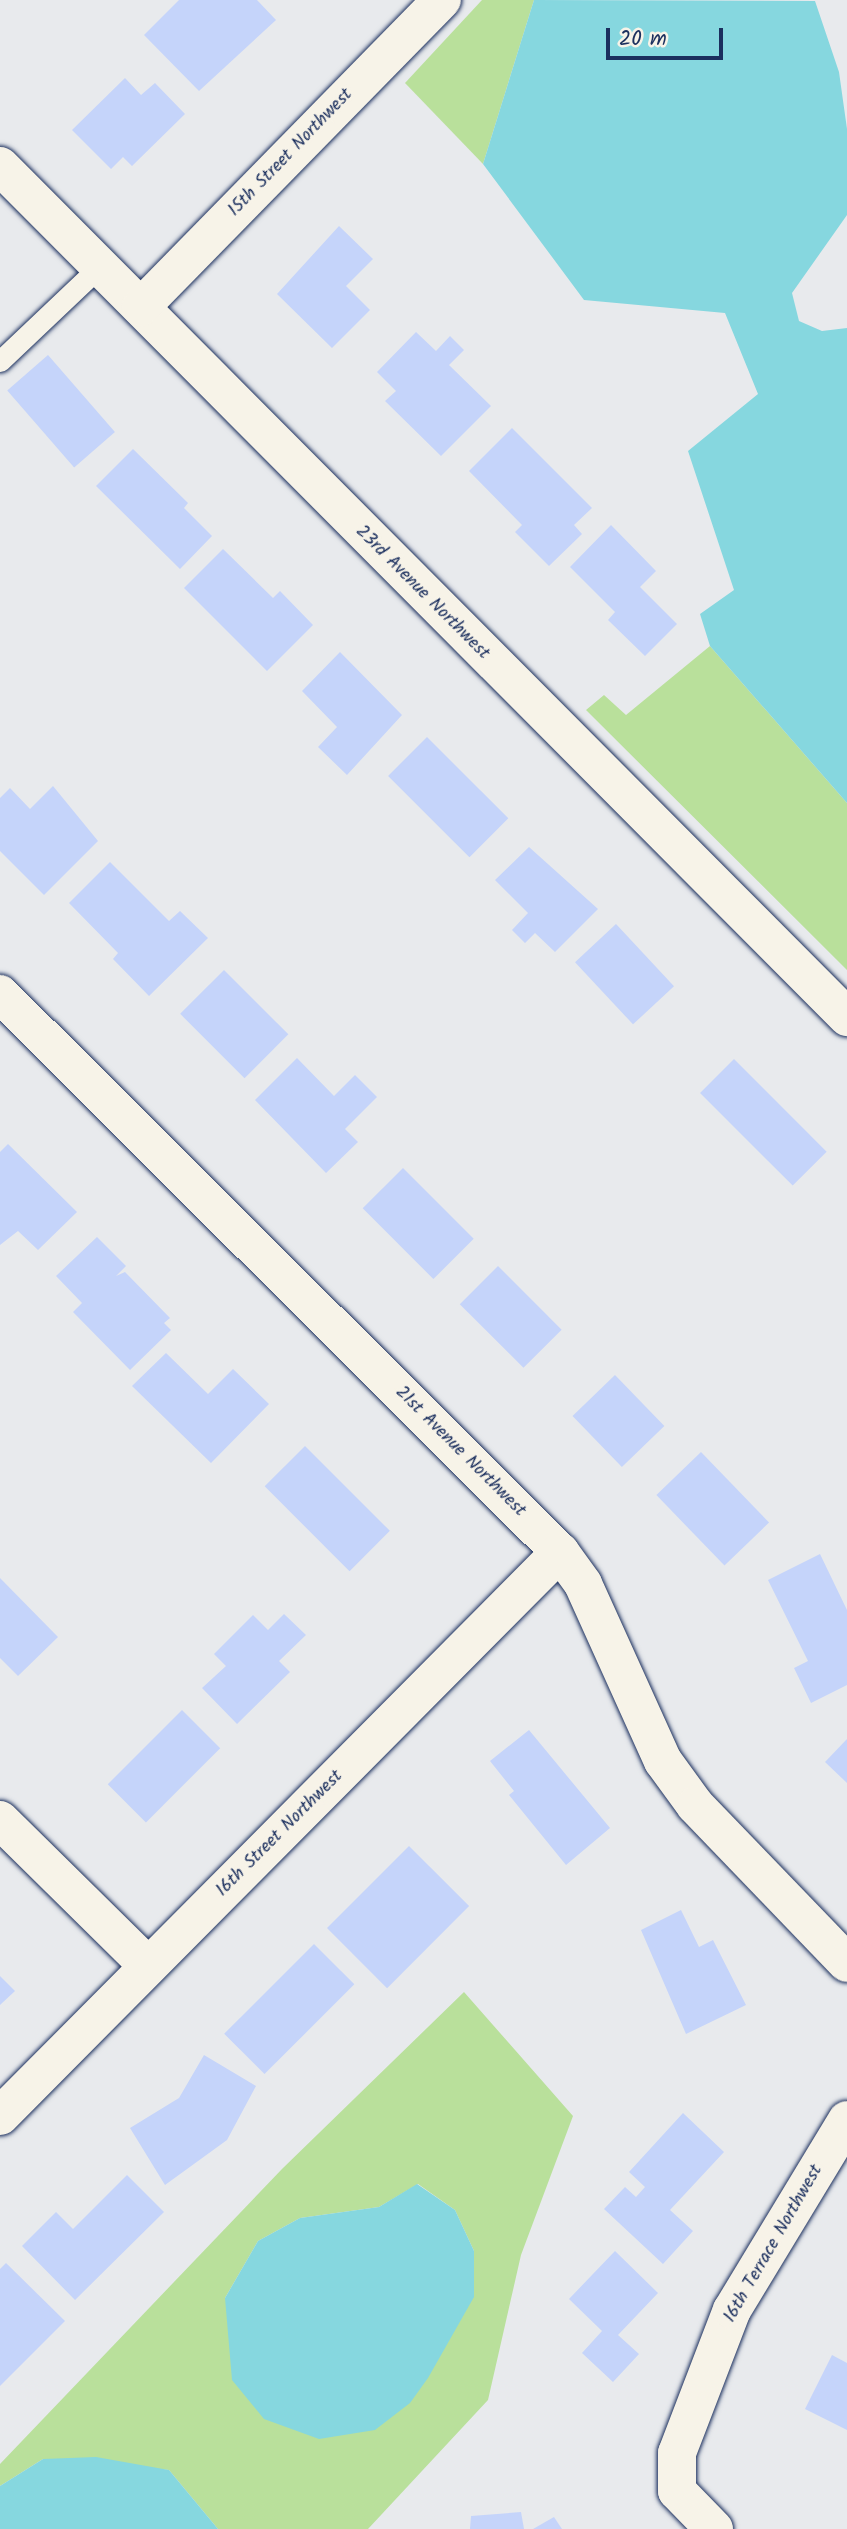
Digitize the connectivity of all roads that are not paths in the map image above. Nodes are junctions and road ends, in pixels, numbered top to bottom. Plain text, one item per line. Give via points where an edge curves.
1 (442, 0) edge
2 (0, 166) edge
3 (100, 266) junction
4 (141, 307) junction
5 (0, 361) edge
6 (0, 994) edge
7 (847, 1017) edge
8 (560, 1552) junction
9 (0, 1820) edge
10 (847, 1963) edge
11 (148, 1966) junction
12 (0, 2116) edge
13 (847, 2120) edge
14 (715, 2529) edge

1 - 4 street, 15th Street Northwest
2 - 3 street, 23rd Avenue Northwest
3 - 4 street, 23rd Avenue Northwest
3 - 5 lane
4 - 7 street, 23rd Avenue Northwest
6 - 8 street, 21st Avenue Northwest
8 - 10 street, 21st Avenue Northwest via 583,1584 663,1761 695,1805
8 - 11 street, 16th Street Northwest
9 - 11 street
11 - 12 street, 16th Street Northwest
13 - 14 street, 16th Terrace Northwest via 732,2310 677,2453 677,2491

